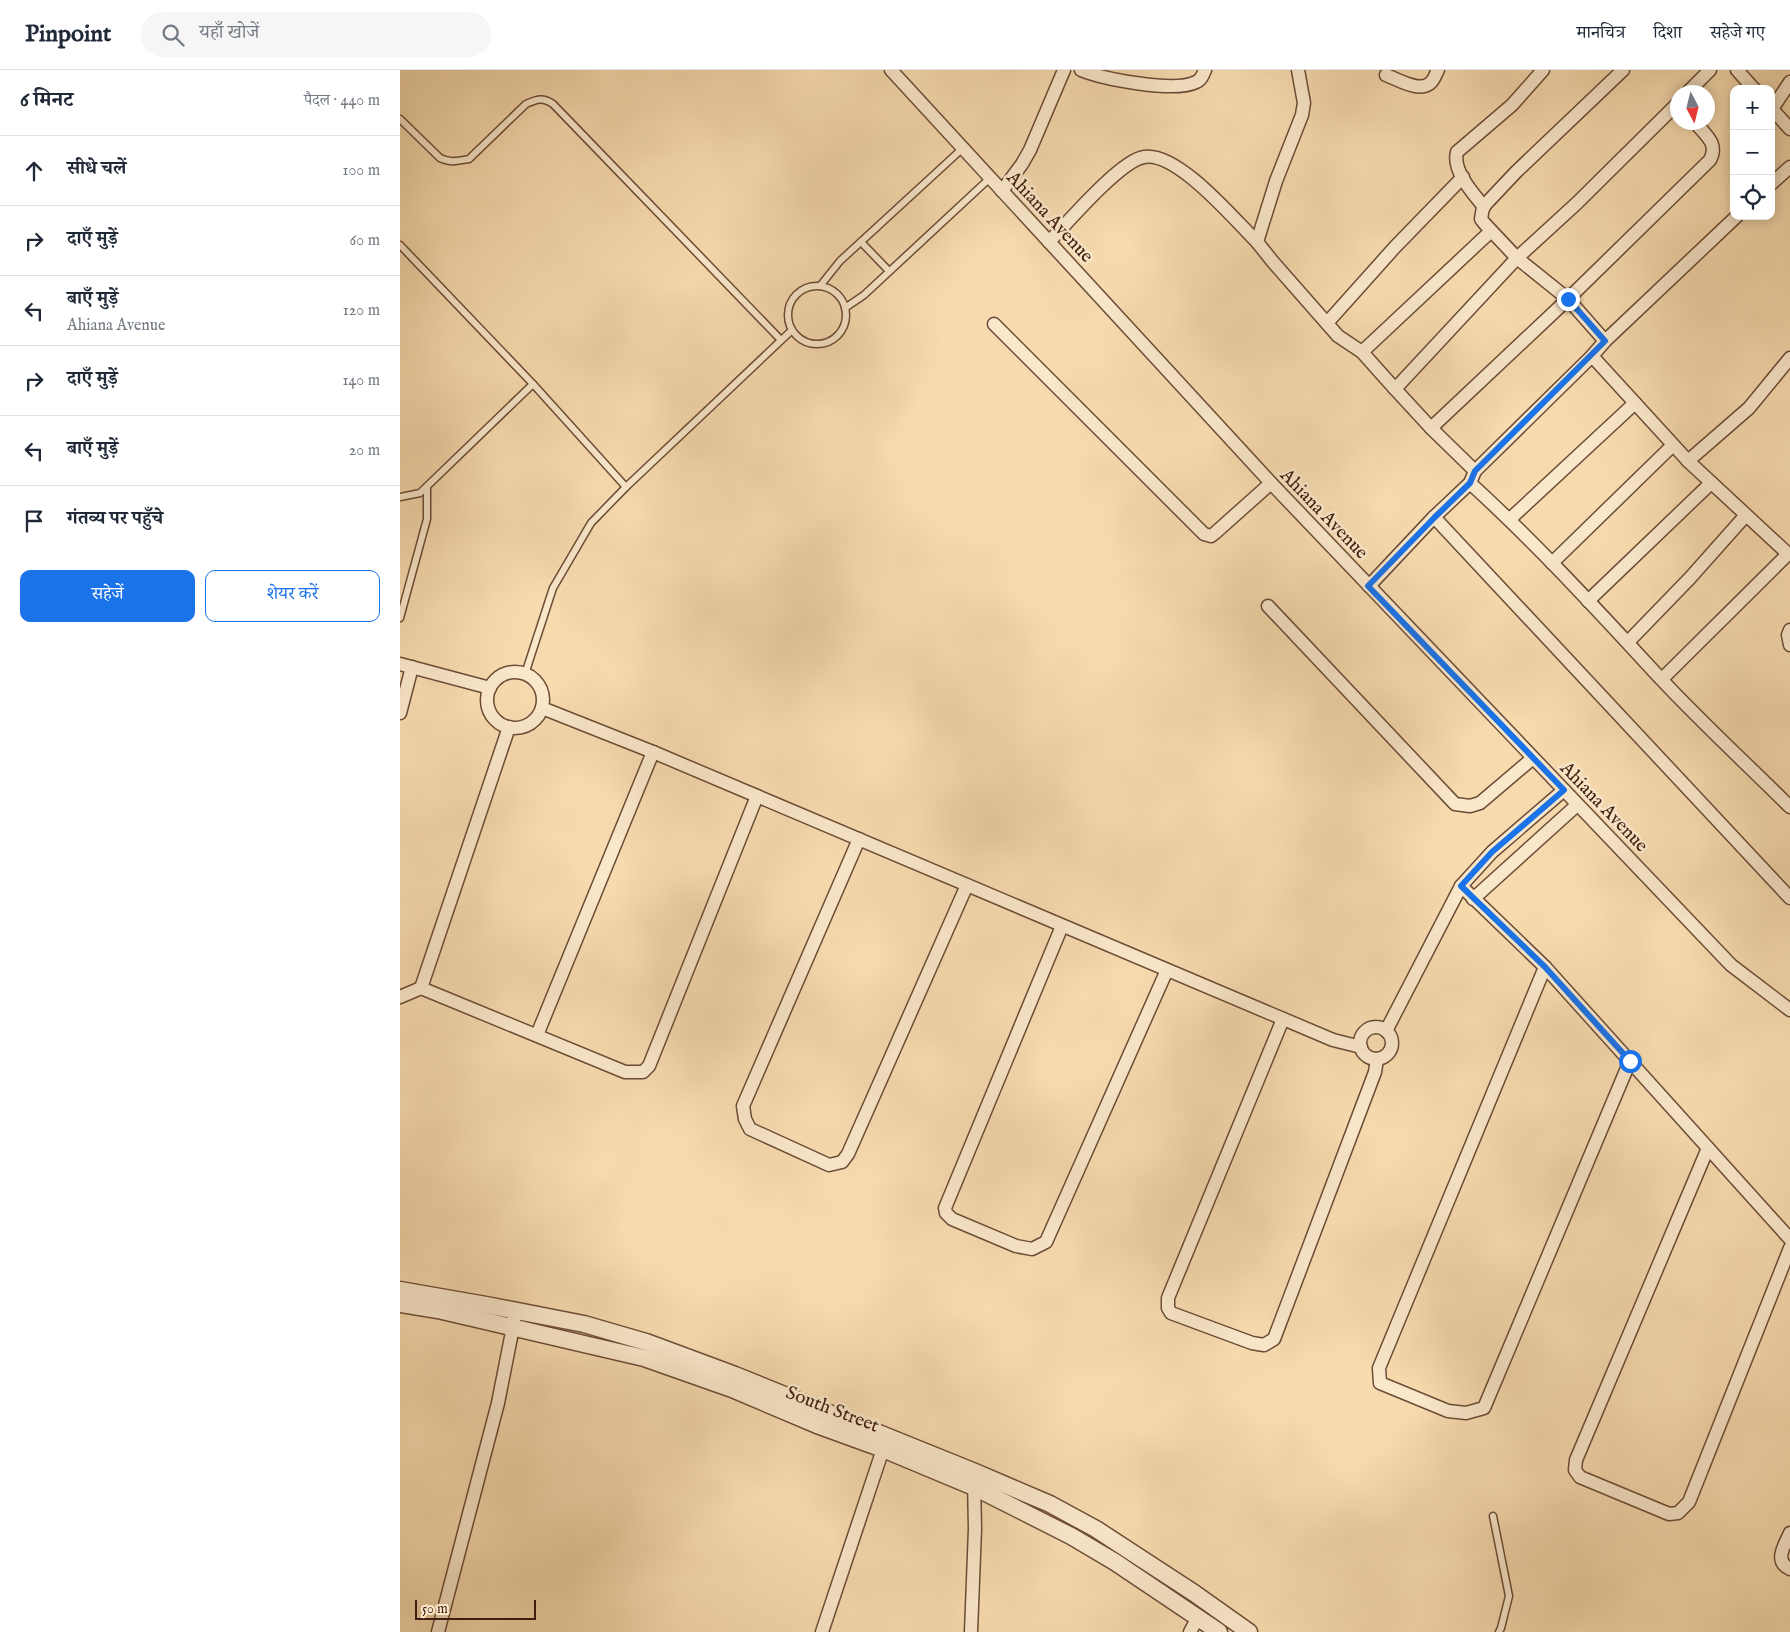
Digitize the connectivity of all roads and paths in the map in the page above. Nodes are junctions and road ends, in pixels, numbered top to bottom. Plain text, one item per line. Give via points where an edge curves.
1 (891, 70) edge
2 (1064, 70) edge
3 (1080, 70) edge
4 (1205, 70) edge
5 (1298, 70) edge
6 (1438, 70) edge
7 (1543, 70) edge
8 (1623, 70) edge
9 (1710, 70) edge
10 (1737, 70) edge
11 (1386, 75) dead end
12 (1790, 82) edge
13 (1695, 85) edge
14 (1750, 85) edge
15 (1775, 104) edge
16 (1670, 111) edge
17 (1775, 112) edge
18 (400, 119) edge
19 (1790, 129) edge
20 (1701, 130) edge
21 (962, 148) junction
22 (1790, 167) edge
23 (1463, 177) junction
24 (990, 178) junction
25 (1775, 180) edge
26 (1002, 191) junction
27 (1484, 207) junction
28 (1734, 220) edge
29 (1490, 232) junction
30 (861, 242) junction
31 (1049, 242) junction
32 (1257, 242) junction
33 (400, 245) edge
34 (1517, 258) junction
35 (890, 271) junction
36 (820, 286) junction
37 (1568, 299) junction
38 (845, 308) junction
39 (994, 324) dead end
40 (1327, 324) junction
41 (791, 330) junction
42 (781, 340) junction
43 (1605, 341) junction
44 (1362, 352) junction
45 (1592, 356) junction
46 (1790, 358) edge
47 (533, 384) junction
48 (1395, 389) junction
49 (1635, 402) junction
50 (1431, 428) junction
51 (1673, 445) junction
52 (1688, 461) junction
53 (1473, 477) junction
54 (1711, 483) junction
55 (1271, 484) junction
56 (427, 487) junction
57 (626, 487) junction
58 (400, 497) edge
59 (1746, 515) junction
60 (1434, 518) junction
61 (1510, 519) junction
62 (1788, 552) edge
63 (1552, 563) junction
64 (1368, 586) junction
65 (1588, 601) junction
66 (1268, 606) dead end
67 (400, 618) edge
68 (1790, 630) edge
69 (1628, 642) junction
70 (1790, 645) edge
71 (406, 665) edge
72 (525, 674) junction
73 (1662, 680) junction
74 (490, 688) junction
75 (542, 708) junction
76 (400, 713) edge
77 (509, 728) junction
78 (653, 752) junction
79 (1533, 758) junction
80 (1564, 790) junction
81 (757, 796) junction
82 (1577, 805) junction
83 (1790, 807) edge
84 (859, 839) junction
85 (967, 885) junction
86 (1461, 886) junction
87 (1790, 898) edge
88 (1473, 899) junction
89 (1062, 926) junction
90 (1545, 967) junction
91 (1168, 970) junction
92 (421, 988) junction
93 (400, 997) edge
94 (1790, 1010) edge
95 (1283, 1019) junction
96 (1386, 1031) junction
97 (537, 1035) junction
98 (1360, 1046) junction
99 (1377, 1059) junction
100 (1630, 1061) junction
101 (1708, 1148) junction
102 (1790, 1239) edge
103 (1790, 1248) edge
104 (400, 1290) edge
105 (400, 1304) edge
106 (515, 1310) junction
107 (513, 1327) junction
108 (883, 1449) junction
109 (974, 1479) junction
110 (1494, 1516) dead end
111 (1790, 1533) edge
112 (1790, 1569) edge
113 (1198, 1618) junction
114 (438, 1632) edge
115 (822, 1632) edge
116 (971, 1632) edge
117 (1190, 1632) edge
118 (1219, 1632) edge
119 (1249, 1632) edge
120 (1499, 1632) edge

1 - 21 street, Ahiana Avenue
2 - 26 street via 1030,150
3 - 4 street via 1121,82 1156,86 1187,85 1201,78
5 - 32 street via 1304,103 1302,115
6 - 11 street via 1432,82 1422,86
7 - 23 street via 1512,104 1458,152 1456,156
8 - 27 street
9 - 13 street
10 - 14 street
12 - 15 street
16 - 34 street
17 - 19 street
18 - 42 lane via 440,158 458,162 469,159 526,104 546,99
20 - 37 street via 1714,149 1710,160
21 - 24 street, Ahiana Avenue
21 - 30 lane
22 - 25 street
23 - 27 street
23 - 40 street
24 - 26 street, Ahiana Avenue
24 - 35 lane
26 - 31 street, Ahiana Avenue
27 - 29 street via 1482,219
28 - 43 street
29 - 34 street
29 - 44 street
30 - 35 lane
30 - 36 lane
31 - 32 street via 1115,173 1144,156 1170,162 1195,180
31 - 55 street, Ahiana Avenue
32 - 40 street
33 - 47 lane
34 - 37 street
34 - 48 street
35 - 38 lane
36 - 38 lane via 831,289
36 - 41 lane via 807,287 796,294 789,305 787,318
37 - 43 street
37 - 50 street
38 - 41 lane via 846,320 842,330 834,339 822,344 810,344
39 - 55 street via 1204,534 1211,536
40 - 44 street
41 - 42 lane
42 - 57 lane
43 - 45 street
44 - 48 street
45 - 49 street
45 - 53 street
46 - 52 street via 1749,408
47 - 56 lane
47 - 57 lane
48 - 50 street
49 - 51 street
49 - 61 street
50 - 53 street
51 - 52 street
51 - 63 street
52 - 54 street
53 - 60 street
53 - 61 street
54 - 59 street
54 - 65 street
55 - 64 street, Ahiana Avenue
56 - 58 lane via 420,493
56 - 67 lane via 427,519
57 - 72 lane via 591,523 553,588
59 - 62 street
59 - 69 street
60 - 64 street
60 - 87 street
61 - 63 street
62 - 73 street
63 - 65 street
64 - 79 street, Ahiana Avenue
65 - 69 street
66 - 79 street via 1455,804 1470,806 1480,803
68 - 70 street
69 - 73 street
71 - 74 street
71 - 76 street
72 - 74 street via 505,674
72 - 75 street via 541,688
73 - 83 street
74 - 77 street via 487,698 490,712 500,724
75 - 77 street via 529,725
75 - 78 street
77 - 92 street
78 - 81 street
78 - 97 street
79 - 80 street, Ahiana Avenue
80 - 82 street, Ahiana Avenue
80 - 86 street via 1492,852
81 - 84 street
81 - 97 street via 649,1066 643,1072 625,1072
82 - 88 street
82 - 94 street, Ahiana Avenue via 1731,965
84 - 85 street
84 - 85 street via 744,1106 750,1129 829,1165 842,1162 848,1154
85 - 89 street
86 - 88 street
86 - 96 street
88 - 90 street
89 - 91 street
89 - 91 street via 945,1208 952,1220 1016,1246 1032,1249 1046,1242
90 - 100 street
90 - 100 street via 1379,1368 1380,1383 1448,1411 1466,1413 1484,1408
91 - 95 street
92 - 93 street
92 - 97 street
95 - 98 street via 1333,1040
95 - 99 street via 1168,1298 1171,1313 1252,1343 1264,1345 1274,1339 1375,1072
96 - 98 street via 1376,1027 1366,1031
96 - 99 street via 1391,1048 1388,1054
98 - 99 street via 1366,1056
100 - 101 street
101 - 102 street
101 - 103 street via 1576,1460 1575,1470 1580,1477 1669,1514 1678,1513 1689,1502
104 - 106 street
105 - 107 street, South Street
106 - 107 street
106 - 109 street via 584,1324 646,1342 735,1375
107 - 108 street, South Street via 644,1358 732,1388
107 - 114 street via 498,1403
108 - 109 street, South Street
108 - 115 street
109 - 113 street, South Street via 1115,1562
109 - 116 street
109 - 119 street via 1050,1504 1096,1529
110 - 120 lane via 1509,1596
111 - 112 street via 1780,1556 1784,1566
113 - 117 street
113 - 118 street, South Street

